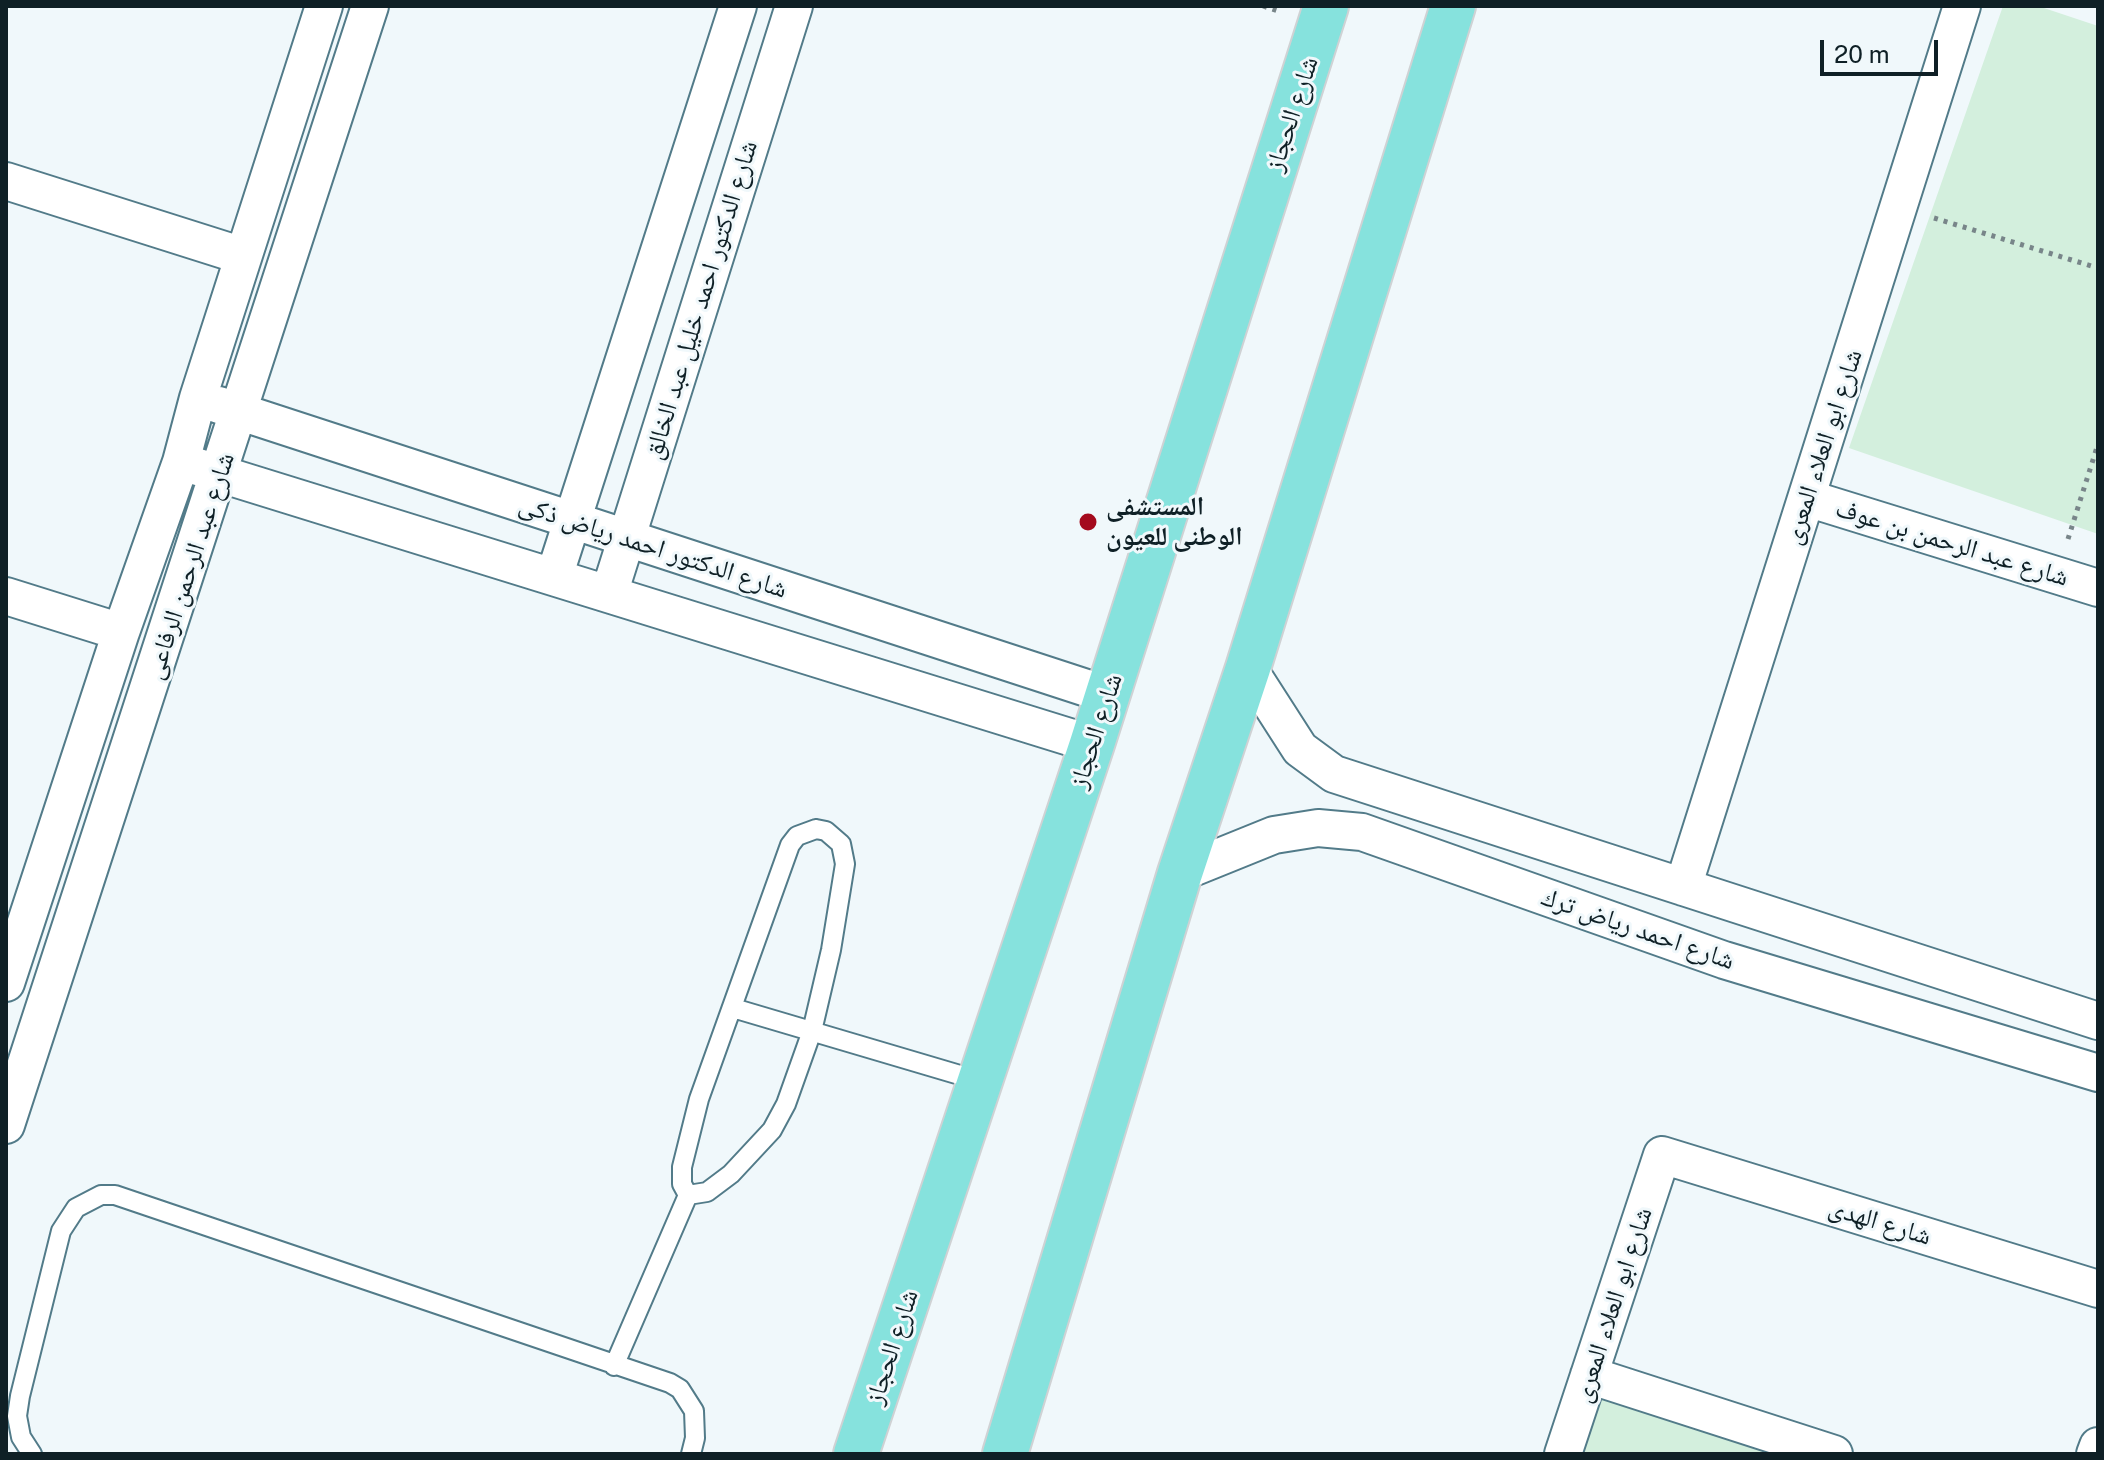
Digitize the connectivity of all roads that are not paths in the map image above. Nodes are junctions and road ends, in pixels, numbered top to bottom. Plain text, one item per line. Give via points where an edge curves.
1 (324, 6) edge
2 (370, 6) edge
3 (738, 6) edge
4 (794, 6) edge
5 (1326, 6) edge
6 (1453, 6) edge
7 (1962, 6) edge
8 (6, 181) edge
9 (243, 256) junction
10 (198, 398) junction
11 (240, 412) junction
12 (181, 462) junction
13 (220, 475) junction
14 (1807, 498) junction
15 (572, 521) junction
16 (627, 538) junction
17 (554, 577) junction
18 (2098, 588) edge
19 (609, 594) junction
20 (6, 596) edge
21 (121, 632) junction
22 (1248, 668) junction
23 (1108, 695) junction
24 (1092, 744) junction
25 (1180, 873) junction
26 (1683, 887) junction
27 (6, 983) edge
28 (733, 1008) junction
29 (2098, 1021) edge
30 (812, 1031) junction
31 (2098, 1073) edge
32 (14, 1076) edge
33 (980, 1081) junction
34 (6, 1125) edge
35 (1662, 1155) joint
36 (688, 1195) junction
37 (2098, 1289) edge
38 (614, 1366) junction
39 (1589, 1375) junction
40 (2098, 1446) edge
41 (1796, 1448) edge
42 (32, 1454) edge
43 (691, 1454) edge
44 (856, 1454) edge
45 (1005, 1454) edge
46 (1563, 1454) edge
47 (1834, 1454) edge
48 (2095, 1454) edge

1 - 9 street, شارع عبد الرحمن الرفاعى
2 - 11 street, شارع عبد الرحمن الرفاعى
3 - 15 street, شارع الدكتور احمد خليل عبد الخالق
4 - 16 street, شارع الدكتور احمد خليل عبد الخالق
5 - 23 main road, شارع الحجاز
6 - 22 main road
7 - 14 street, شارع ابو العلاء المعرى
8 - 9 street
9 - 10 street, شارع عبد الرحمن الرفاعى
10 - 11 street, شارع الدكتور احمد رياض ذكى
10 - 12 street, شارع عبد الرحمن الرفاعى
11 - 13 street, شارع عبد الرحمن الرفاعى
11 - 15 street, شارع الدكتور احمد رياض ذكى
12 - 13 street
12 - 21 street, شارع عبد الرحمن الرفاعى
13 - 17 street
13 - 32 street, شارع عبد الرحمن الرفاعى
14 - 18 street, شارع عبد الرحمن بن عوف
14 - 26 street, شارع ابو العلاء المعرى
15 - 16 street, شارع الدكتور احمد رياض ذكى
15 - 17 street, شارع الدكتور احمد خليل عبد الخالق
16 - 19 street, شارع الدكتور احمد خليل عبد الخالق
16 - 23 street, شارع الدكتور احمد رياض ذكى
17 - 19 street
19 - 24 street
20 - 21 street
21 - 27 street, شارع عبد الرحمن الرفاعى
22 - 25 main road
22 - 26 street, شارع احمد رياض ترك via 1300,749 1334,774
23 - 24 main road, شارع الحجاز
24 - 33 main road, شارع الحجاز
25 - 31 street, شارع احمد رياض ترك via 1274,835 1318,828 1362,832 1724,960
25 - 45 main road
26 - 29 street, شارع احمد رياض ترك
28 - 30 lane
28 - 30 lane via 790,845 806,832 826,831 841,844 845,864
28 - 36 lane via 690,1128 681,1177
30 - 33 lane
30 - 36 lane via 772,1130 719,1184
32 - 34 street, شارع عبد الرحمن الرفاعى
33 - 44 main road, شارع الحجاز
35 - 37 street, شارع الهدى
35 - 39 street, شارع ابو العلاء المعرى
36 - 38 lane
38 - 42 lane via 129,1198 101,1195 76,1208 61,1231 18,1406 21,1437
38 - 43 lane via 680,1389 694,1411
39 - 41 street
39 - 46 street, شارع ابو العلاء المعرى
40 - 48 street
41 - 47 street

